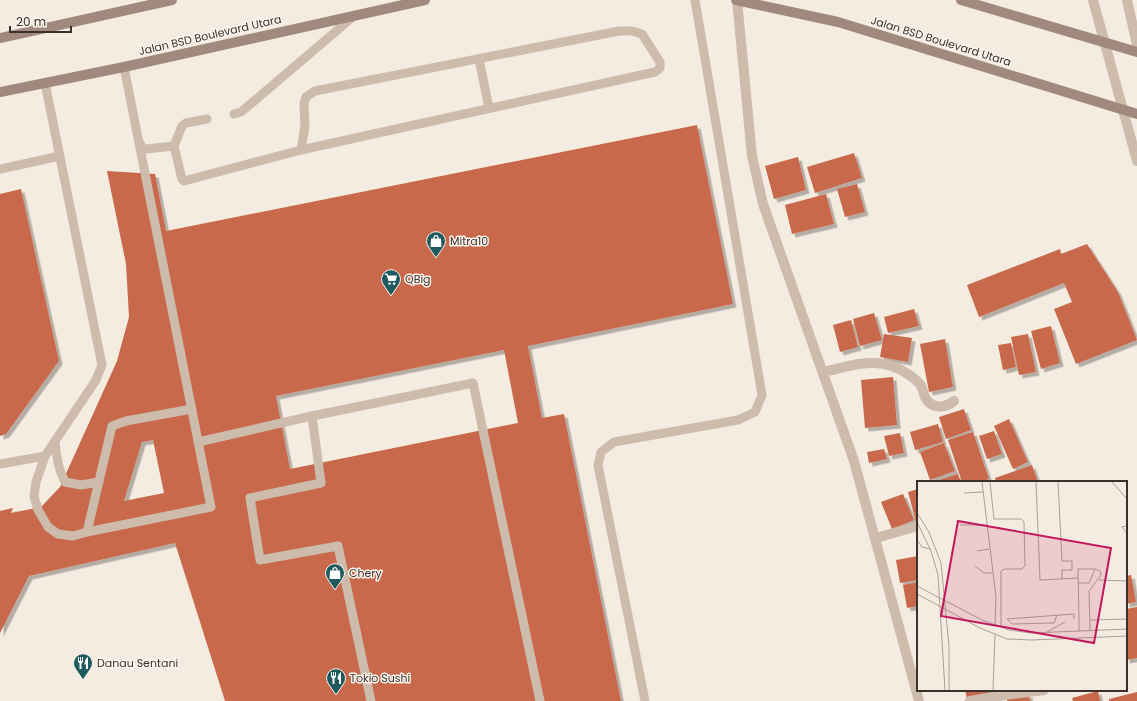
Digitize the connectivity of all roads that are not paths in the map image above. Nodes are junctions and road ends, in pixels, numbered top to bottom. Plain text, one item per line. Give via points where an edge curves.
1 (172, 0) edge
2 (425, 0) edge
3 (695, 0) edge
4 (736, 0) edge
5 (962, 0) edge
6 (1093, 0) edge
7 (1127, 0) edge
8 (355, 15) junction
9 (0, 38) edge
10 (1104, 42) junction
11 (1137, 45) edge
12 (1137, 52) edge
13 (480, 59) junction
14 (124, 66) junction
15 (45, 83) junction
16 (0, 92) edge
17 (489, 108) junction
18 (1124, 110) junction
19 (234, 114) dead end
20 (1137, 114) edge
21 (207, 119) dead end
22 (140, 143) junction
23 (174, 146) junction
24 (301, 150) junction
25 (60, 156) junction
26 (1137, 161) edge
27 (0, 169) edge
28 (822, 372) junction
29 (954, 401) dead end
30 (192, 409) junction
31 (312, 416) junction
32 (55, 441) junction
33 (198, 442) junction
34 (45, 456) junction
35 (0, 464) edge
36 (99, 482) junction
37 (917, 526) edge
38 (87, 532) junction
39 (876, 538) junction
40 (1036, 691) edge
41 (371, 701) edge
42 (540, 701) edge
43 (645, 701) edge
44 (919, 701) edge
45 (970, 701) edge

1 - 9 main road
2 - 8 main road, Jalan BSD Boulevard Utara
3 - 43 lane via 762,395 755,412 738,420 614,442 601,452 598,465
4 - 18 main road, Jalan BSD Boulevard Utara via 838,22
4 - 28 street via 752,156 763,204
5 - 10 main road
6 - 10 street
7 - 11 street
8 - 14 main road, Jalan BSD Boulevard Utara
8 - 19 lane via 241,112
10 - 12 main road
10 - 18 street
13 - 17 lane
13 - 17 lane via 619,31 632,31 642,34 660,62 660,68 655,72
13 - 24 lane via 315,91 306,97 304,104 305,126
14 - 15 main road, Jalan BSD Boulevard Utara
14 - 22 lane
15 - 16 main road, Jalan BSD Boulevard Utara
15 - 25 lane
17 - 24 lane
18 - 20 main road, Jalan BSD Boulevard Utara
18 - 26 street
21 - 23 lane via 182,126
22 - 23 lane via 142,148 146,149
22 - 30 lane
23 - 24 lane via 184,181
25 - 27 lane
25 - 32 lane via 102,365 96,380
28 - 29 street via 858,364 885,364 897,368 920,384 927,401 932,405 944,407
28 - 39 street via 854,461
30 - 33 lane
30 - 36 lane via 112,426
31 - 33 lane
31 - 41 lane via 321,483 250,498 260,560 338,546
31 - 42 lane via 473,383
32 - 34 lane
32 - 36 lane via 57,462 65,482 81,485
33 - 38 lane via 211,507
34 - 35 lane
34 - 38 lane via 34,496 38,510 48,527 58,534 73,536
36 - 38 lane
37 - 39 street
39 - 44 street
40 - 45 street

